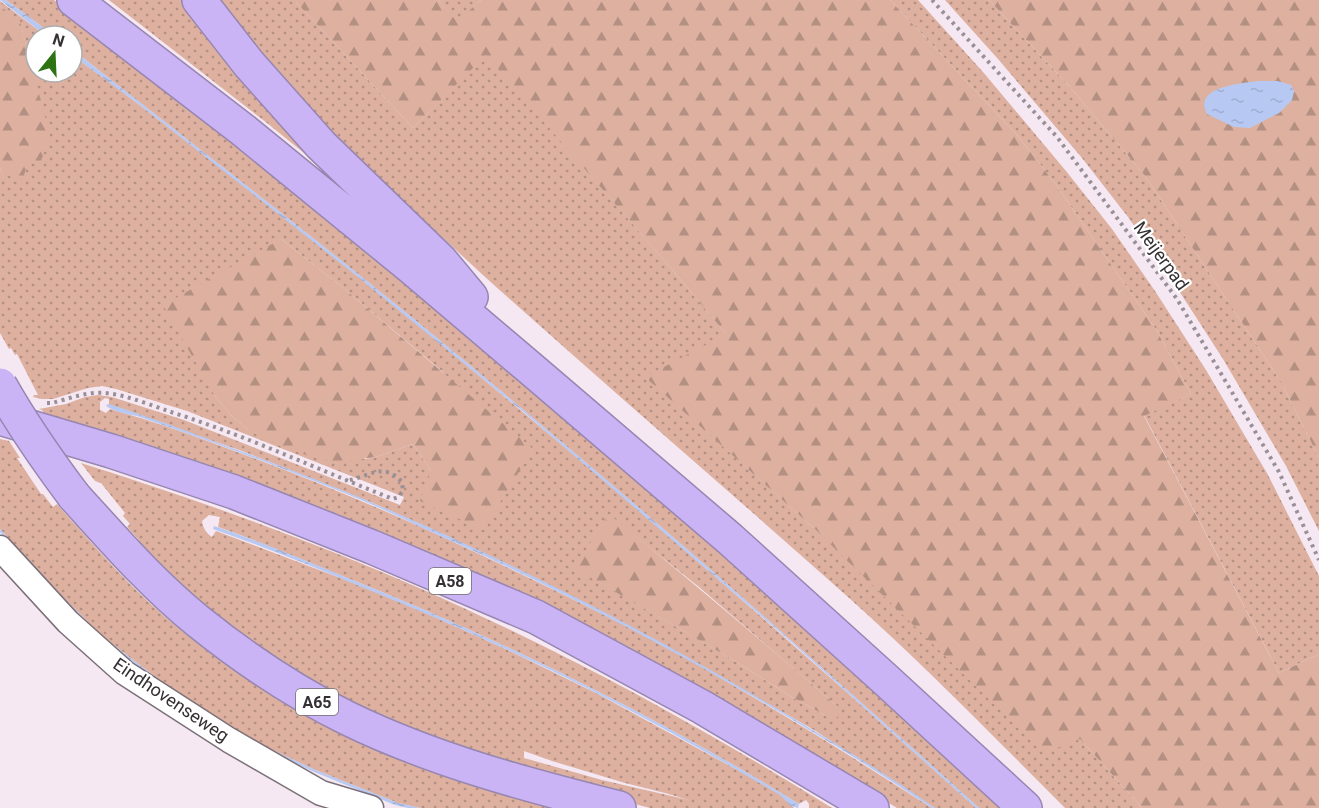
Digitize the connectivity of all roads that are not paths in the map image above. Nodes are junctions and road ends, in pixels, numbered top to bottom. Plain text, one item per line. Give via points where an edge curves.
1 (74, 0) edge
2 (199, 0) edge
3 (530, 368) junction
4 (0, 385) edge
5 (0, 418) edge
6 (0, 548) edge
7 (371, 808) edge
8 (619, 808) edge
9 (872, 808) edge
10 (1025, 808) edge

1 - 3 highway via 252,138
2 - 3 highway via 321,145 441,261
3 - 10 highway via 730,539
4 - 8 highway, A65, bridge via 44,456 131,560 237,651 310,699 389,737 542,788
5 - 9 highway, A58 via 234,492 536,617 702,706
6 - 7 street, Eindhovenseweg via 68,622 125,673 321,793

